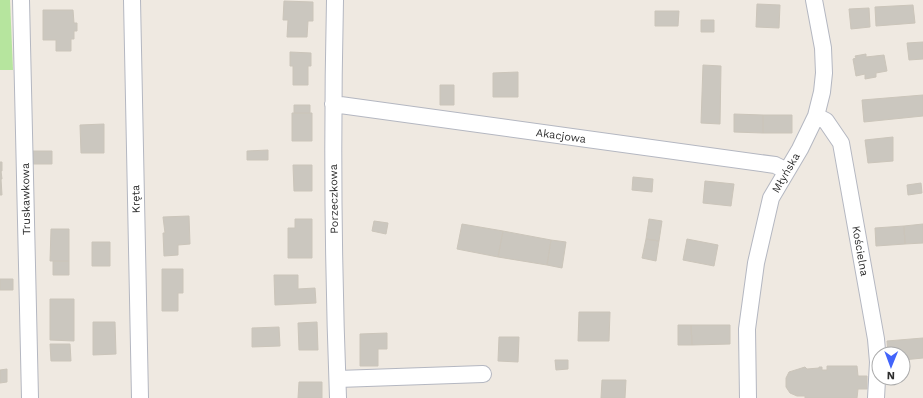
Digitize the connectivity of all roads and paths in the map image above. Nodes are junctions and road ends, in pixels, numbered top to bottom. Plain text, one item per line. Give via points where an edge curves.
1 (21, 0) edge
2 (132, 0) edge
3 (335, 0) edge
4 (814, 0) edge
5 (333, 104) junction
6 (816, 116) junction
7 (787, 171) junction
8 (483, 374) dead end
9 (338, 379) junction
10 (30, 398) edge
11 (140, 398) edge
12 (338, 398) edge
13 (748, 398) edge
14 (876, 398) edge

1 - 10 street, Truskawkowa
2 - 11 street, Kręta
3 - 5 street, Porzeczkowa
4 - 6 street, Młyńska via 823,48 824,73
5 - 7 street, Akacjowa via 775,165
5 - 9 street, Porzeczkowa
6 - 7 street, Młyńska
6 - 14 street, Kościelna via 826,121 841,143 876,339
7 - 13 street, Młyńska via 771,198 756,262 747,329
8 - 9 street
9 - 12 street, Porzeczkowa

